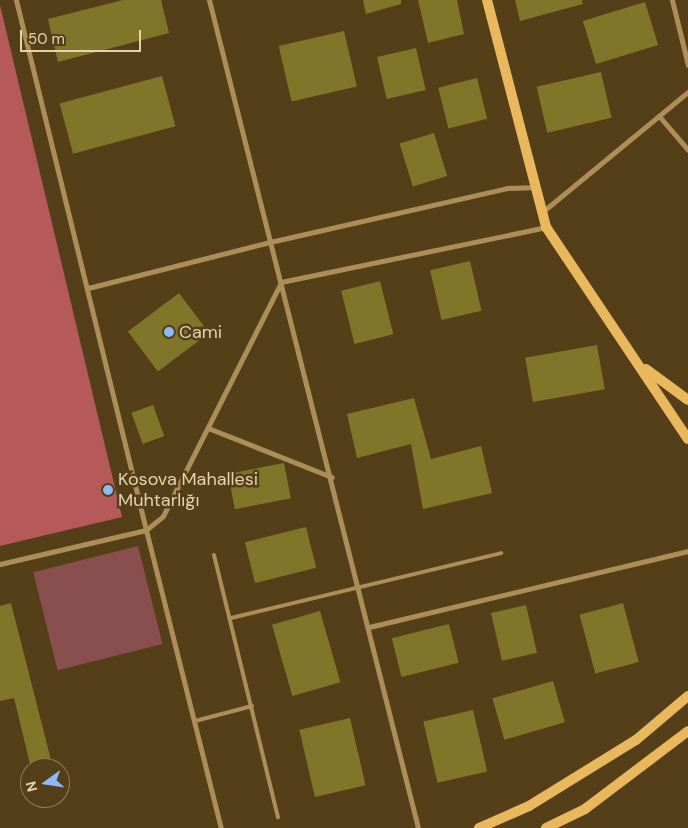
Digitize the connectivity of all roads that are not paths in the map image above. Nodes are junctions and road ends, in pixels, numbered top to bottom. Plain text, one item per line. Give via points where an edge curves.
1 (16, 0) edge
2 (209, 0) edge
3 (487, 0) edge
4 (672, 0) edge
5 (688, 65) edge
6 (688, 92) edge
7 (659, 116) junction
8 (688, 150) edge
9 (532, 187) junction
10 (541, 213) junction
11 (546, 226) junction
12 (270, 242) junction
13 (281, 282) junction
14 (88, 288) junction
15 (641, 366) junction
16 (688, 400) edge
17 (208, 428) junction
18 (688, 439) edge
19 (332, 477) junction
20 (146, 530) junction
21 (688, 551) edge
22 (501, 553) dead end
23 (214, 555) dead end
24 (0, 564) edge
25 (360, 588) junction
26 (231, 618) junction
27 (369, 627) junction
28 (688, 696) edge
29 (252, 706) junction
30 (195, 721) junction
31 (688, 731) edge
32 (278, 816) dead end
33 (221, 828) edge
34 (418, 828) edge
35 (479, 828) edge
36 (546, 828) edge

1 - 14 street
2 - 12 street
3 - 9 main road
4 - 5 street
6 - 7 street
7 - 8 street
7 - 10 street
9 - 10 main road
9 - 12 street via 507,188
10 - 11 main road
11 - 13 street
11 - 15 main road
12 - 13 street
12 - 14 street
13 - 17 street
13 - 19 street
14 - 20 street
15 - 16 main road
15 - 18 main road
17 - 19 street
17 - 20 street via 163,516
19 - 25 street
20 - 24 street
20 - 30 street
21 - 27 street
22 - 25 lane
23 - 26 lane
25 - 26 lane
25 - 27 street
26 - 29 lane
27 - 34 street
28 - 35 main road via 636,740 529,806
29 - 30 lane
29 - 32 lane
30 - 33 street
31 - 36 main road via 585,809

